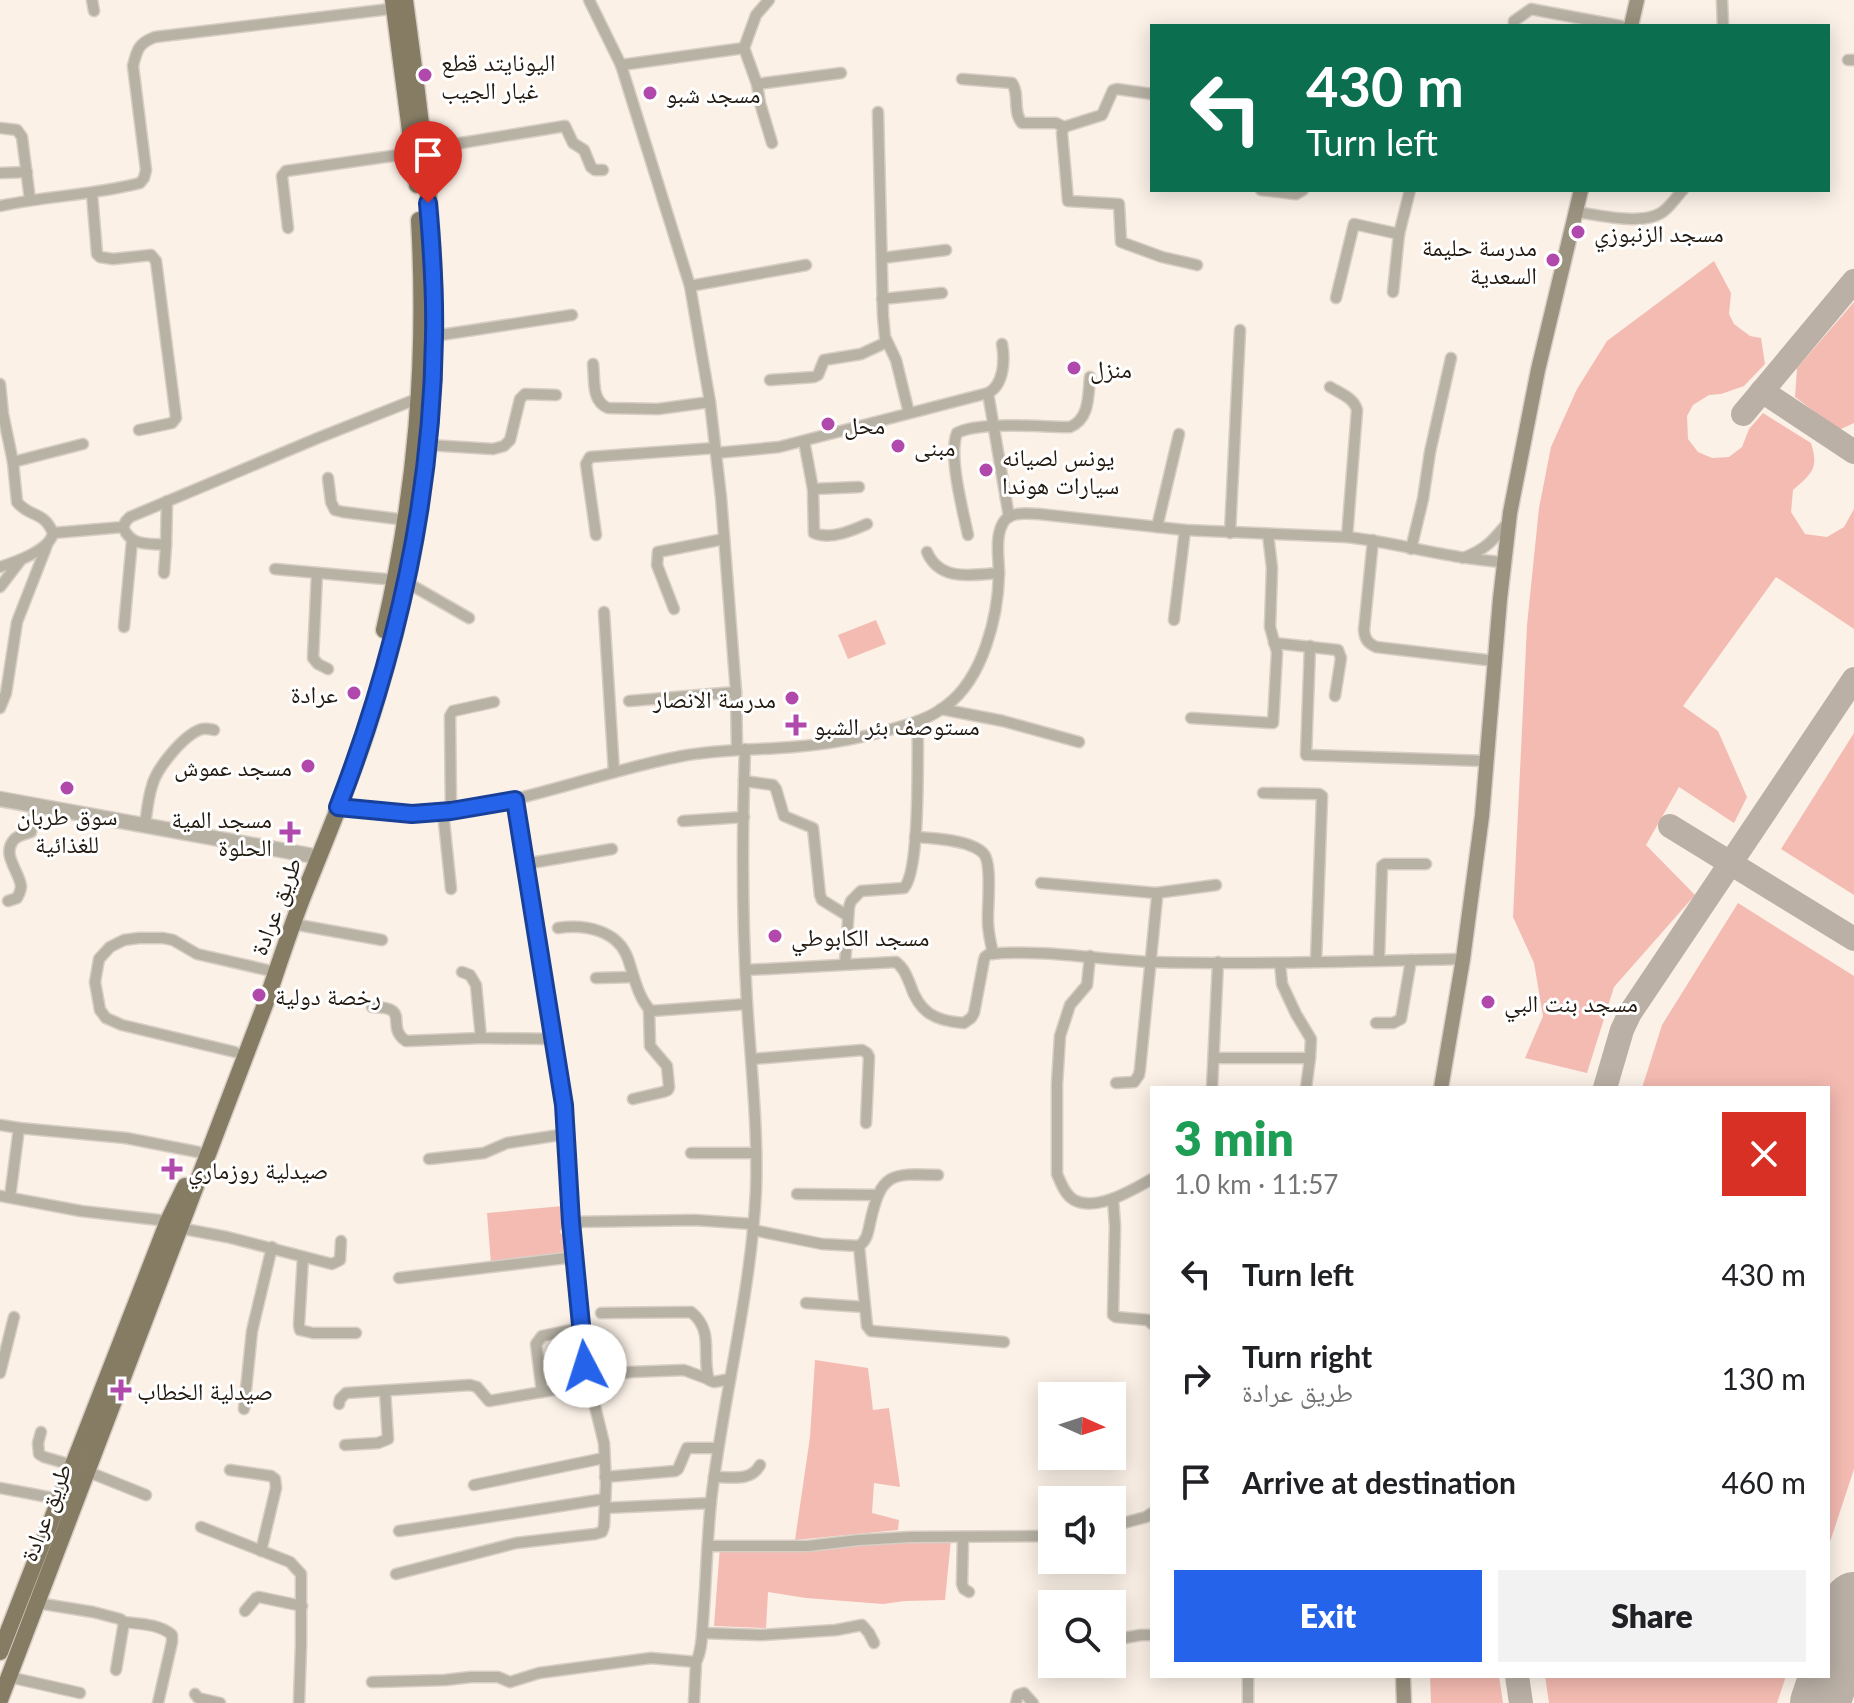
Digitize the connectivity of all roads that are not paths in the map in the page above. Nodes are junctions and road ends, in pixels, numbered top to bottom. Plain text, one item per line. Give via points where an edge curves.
1 (589, 0) edge
2 (769, 0) edge
3 (1637, 0) edge
4 (1722, 0) edge
5 (400, 4) edge
6 (1531, 4) edge
7 (1514, 24) edge
8 (1613, 24) edge
9 (1631, 24) edge
10 (1723, 24) edge
11 (744, 48) junction
12 (621, 65) junction
13 (841, 73) dead end
14 (962, 79) dead end
15 (757, 84) junction
16 (1150, 94) edge
17 (878, 112) dead end
18 (1064, 127) junction
19 (0, 128) edge
20 (772, 143) dead end
21 (418, 151) junction
22 (603, 170) dead end
23 (27, 172) junction
24 (0, 173) edge
25 (1278, 192) edge
26 (1300, 192) edge
27 (1410, 192) edge
28 (1581, 192) edge
29 (1681, 192) edge
30 (92, 194) junction
31 (30, 200) junction
32 (0, 206) edge
33 (1576, 212) junction
34 (288, 228) dead end
35 (1399, 234) junction
36 (946, 250) dead end
37 (882, 258) junction
38 (806, 265) dead end
39 (1197, 265) dead end
40 (690, 286) junction
41 (1393, 292) dead end
42 (942, 293) dead end
43 (1336, 298) dead end
44 (882, 299) junction
45 (572, 315) dead end
46 (1240, 330) dead end
47 (434, 336) junction
48 (887, 342) junction
49 (1002, 344) dead end
50 (1451, 358) dead end
51 (593, 364) dead end
52 (1090, 377) dead end
53 (770, 380) dead end
54 (0, 384) edge
55 (1330, 387) dead end
56 (988, 393) junction
57 (556, 395) dead end
58 (419, 398) junction
59 (710, 402) junction
60 (909, 413) junction
61 (995, 426) junction
62 (139, 430) dead end
63 (1179, 434) dead end
64 (804, 441) junction
65 (83, 444) dead end
66 (428, 445) junction
67 (716, 450) junction
68 (13, 462) junction
69 (328, 478) dead end
70 (859, 487) dead end
71 (813, 489) junction
72 (167, 501) junction
73 (1009, 517) junction
74 (406, 520) junction
75 (1509, 520) junction
76 (867, 524) dead end
77 (123, 527) junction
78 (1157, 527) junction
79 (1185, 530) junction
80 (53, 533) junction
81 (1230, 533) junction
82 (1268, 534) junction
83 (596, 535) dead end
84 (968, 535) dead end
85 (1347, 537) junction
86 (724, 539) junction
87 (1373, 540) junction
88 (132, 541) junction
89 (47, 545) junction
90 (166, 545) junction
91 (1411, 549) junction
92 (927, 552) dead end
93 (1461, 558) junction
94 (21, 560) junction
95 (1504, 562) junction
96 (0, 567) edge
97 (275, 569) dead end
98 (164, 573) dead end
99 (317, 573) junction
100 (999, 573) junction
101 (401, 581) junction
102 (0, 587) edge
103 (674, 609) dead end
104 (604, 612) dead end
105 (469, 618) dead end
106 (1174, 620) dead end
107 (124, 627) dead end
108 (1274, 643) junction
109 (1310, 646) junction
110 (1495, 661) junction
111 (328, 669) dead end
112 (736, 692) junction
113 (1335, 696) dead end
114 (629, 701) dead end
115 (494, 702) dead end
116 (0, 708) edge
117 (941, 709) junction
118 (1191, 718) dead end
119 (918, 721) junction
120 (214, 730) dead end
121 (1079, 742) dead end
122 (741, 749) junction
123 (1486, 761) junction
124 (614, 772) junction
125 (744, 781) junction
126 (1263, 793) dead end
127 (0, 799) edge
128 (515, 800) junction
129 (36, 805) junction
130 (334, 806) junction
131 (447, 812) junction
132 (744, 817) junction
133 (683, 821) dead end
134 (145, 824) junction
135 (915, 837) junction
136 (612, 849) dead end
137 (315, 856) junction
138 (525, 864) junction
139 (1426, 864) dead end
140 (1041, 883) dead end
141 (1216, 885) dead end
142 (451, 889) dead end
143 (1156, 893) junction
144 (8, 901) dead end
145 (848, 916) junction
146 (293, 924) junction
147 (558, 928) dead end
148 (382, 940) dead end
149 (993, 954) junction
150 (1090, 956) junction
151 (1463, 959) junction
152 (1379, 960) junction
153 (1411, 960) junction
154 (1151, 961) junction
155 (1316, 961) junction
156 (1218, 962) junction
157 (1280, 963) junction
158 (845, 964) junction
159 (267, 970) junction
160 (746, 970) junction
161 (462, 972) dead end
162 (633, 977) junction
163 (596, 978) dead end
164 (747, 1004) junction
165 (372, 1007) dead end
166 (649, 1010) junction
167 (1376, 1023) dead end
168 (481, 1038) junction
169 (554, 1039) junction
170 (235, 1052) junction
171 (1214, 1058) junction
172 (1310, 1058) junction
173 (752, 1059) junction
174 (1116, 1083) dead end
175 (1212, 1086) edge
176 (1306, 1086) edge
177 (1441, 1086) edge
178 (633, 1099) dead end
179 (866, 1123) dead end
180 (0, 1125) edge
181 (19, 1128) junction
182 (566, 1134) junction
183 (198, 1152) junction
184 (691, 1153) dead end
185 (756, 1153) junction
186 (429, 1159) dead end
187 (938, 1175) dead end
188 (1150, 1180) edge
189 (797, 1194) dead end
190 (878, 1195) junction
191 (5, 1197) edge
192 (1113, 1199) junction
193 (571, 1222) junction
194 (174, 1225) junction
195 (753, 1227) junction
196 (341, 1241) dead end
197 (859, 1246) junction
198 (272, 1247) junction
199 (303, 1257) junction
200 (574, 1257) junction
201 (399, 1278) dead end
202 (806, 1303) dead end
203 (864, 1307) junction
204 (601, 1313) dead end
205 (14, 1317) dead end
206 (1150, 1322) edge
207 (581, 1328) junction
208 (356, 1333) dead end
209 (1004, 1342) dead end
210 (0, 1373) edge
211 (708, 1379) junction
212 (730, 1379) junction
213 (587, 1381) junction
214 (385, 1391) junction
215 (542, 1392) junction
216 (339, 1404) dead end
217 (244, 1409) dead end
218 (41, 1432) dead end
219 (345, 1445) dead end
220 (717, 1448) junction
221 (604, 1458) junction
222 (760, 1465) dead end
223 (79, 1468) junction
224 (230, 1470) dead end
225 (605, 1477) junction
226 (714, 1477) junction
227 (474, 1485) dead end
228 (0, 1488) edge
229 (146, 1495) dead end
230 (66, 1501) junction
231 (711, 1503) junction
232 (605, 1504) junction
233 (1150, 1514) edge
234 (1126, 1522) edge
235 (57, 1524) junction
236 (201, 1527) dead end
237 (399, 1531) dead end
238 (1038, 1536) edge
239 (963, 1537) junction
240 (708, 1546) junction
241 (261, 1551) junction
242 (396, 1574) dead end
243 (969, 1592) dead end
244 (37, 1603) junction
245 (302, 1606) junction
246 (245, 1611) dead end
247 (124, 1622) junction
248 (702, 1633) junction
249 (1150, 1635) edge
250 (1126, 1638) edge
251 (874, 1643) dead end
252 (0, 1652) edge
253 (696, 1662) junction
254 (116, 1670) dead end
255 (9, 1677) junction
256 (1248, 1678) edge
257 (1403, 1678) edge
258 (372, 1682) dead end
259 (80, 1693) dead end
260 (195, 1694) dead end
261 (0, 1700) edge
262 (158, 1703) edge
263 (220, 1703) edge
264 (299, 1703) edge
265 (694, 1703) edge
266 (1016, 1703) edge
267 (1033, 1703) edge
268 (1248, 1703) edge
269 (1404, 1703) edge

1 - 12 street
2 - 11 street via 756,15
3 - 9 main road
4 - 10 street
5 - 21 main road, طريق عرادة
5 - 30 street via 145,41 133,66 144,178
6 - 7 street
6 - 8 street
11 - 12 street
11 - 15 street
12 - 40 street
13 - 15 street
14 - 18 street via 1012,83 1022,123
15 - 20 street
16 - 18 street via 1113,90 1102,115
17 - 37 street
18 - 39 street via 1068,201 1119,204 1121,242
19 - 23 street via 20,133
21 - 22 street via 564,126 591,167
21 - 34 street via 286,171 282,176
21 - 47 main road, طريق عرادة via 433,257
21 - 58 main road, طريق عرادة
23 - 24 street
23 - 31 street
25 - 26 street
27 - 35 street
28 - 33 main road
29 - 33 street via 1650,218
30 - 31 street
30 - 62 street via 97,254 113,259 151,255 156,261 176,418
31 - 32 street
33 - 75 main road
35 - 41 street
35 - 43 street via 1354,224
36 - 37 street
37 - 44 street
38 - 40 street
40 - 59 street
42 - 44 street
44 - 48 street
45 - 47 street
46 - 81 street
47 - 66 main road, طريق عرادة
48 - 53 street via 861,354 824,360 814,377
48 - 60 street
49 - 56 street via 997,385
50 - 91 street
51 - 59 street via 596,397 608,408
52 - 61 street via 1085,414 1077,424
54 - 68 street
55 - 85 street via 1357,406
56 - 60 street
56 - 61 street
57 - 66 street via 525,394 504,446
58 - 72 street
58 - 74 main road, طريق عرادة
59 - 67 street
60 - 64 street
61 - 73 street
61 - 84 street via 962,430 953,442
63 - 78 street
64 - 67 street
64 - 71 street
65 - 68 street
66 - 101 main road, طريق عرادة via 421,502
67 - 83 street via 587,459
67 - 86 street
68 - 80 street via 17,502 41,516
69 - 74 street via 335,510
70 - 71 street
71 - 76 street via 816,535 845,533
72 - 77 street via 130,517
72 - 90 street
73 - 78 street via 1039,514
73 - 100 street via 1000,533
74 - 101 main road, طريق عرادة
75 - 93 street via 1485,548
75 - 95 main road
77 - 80 street
77 - 88 street
78 - 79 street
79 - 81 street
79 - 106 street
80 - 89 street
81 - 82 street
82 - 85 street
82 - 108 street
85 - 87 street
86 - 103 street via 658,552 657,565
86 - 112 street
87 - 91 street
87 - 110 street via 1364,630 1369,643
88 - 90 street
88 - 107 street
89 - 94 street
89 - 116 street via 17,622
90 - 98 street
91 - 93 street
92 - 100 street via 936,568 947,572
93 - 95 street
94 - 96 street
94 - 102 street
95 - 110 main road
97 - 99 street
99 - 101 street
99 - 111 street via 313,658
100 - 117 street via 995,612 981,657 961,693
101 - 105 street
101 - 130 main road, طريق عرادة via 393,639 369,724
104 - 124 street
108 - 109 street
108 - 118 street via 1273,723
109 - 113 street via 1338,650
109 - 123 street via 1306,755
110 - 123 main road
112 - 114 street
112 - 122 street
115 - 131 street via 451,713
117 - 119 street
117 - 121 street
119 - 122 street via 847,740
119 - 135 street
120 - 134 street via 200,729 164,763 151,787
122 - 124 street
122 - 125 street
123 - 151 main road
124 - 128 street
125 - 132 street
125 - 145 street via 773,785 784,816 813,828 820,895
126 - 155 street via 1322,796
127 - 129 street
128 - 131 street
128 - 138 street
129 - 134 street
129 - 144 street via 31,832 11,843 10,858 21,885 17,898
130 - 131 street via 402,814
130 - 137 main road, طريق عرادة
131 - 142 street
132 - 133 street
132 - 160 street
134 - 137 street
135 - 145 street via 908,885 861,891 851,901
135 - 149 street via 963,844 986,856
136 - 138 street
137 - 146 main road, طريق عرادة
137 - 159 main road, طريق عرادة
138 - 169 street
139 - 152 street via 1382,866
140 - 143 street
141 - 143 street
143 - 154 street
145 - 158 street
146 - 148 street
146 - 194 main road, طريق عرادة
147 - 162 street via 594,929 615,939
149 - 150 street
149 - 158 street via 985,957 974,1013 964,1023 922,1010 900,964
150 - 154 street
150 - 192 street via 1087,985 1070,1005 1060,1036 1057,1174 1072,1200
151 - 153 street
151 - 177 main road
152 - 153 street
152 - 155 street
153 - 167 street via 1401,1019
154 - 156 street
154 - 174 street via 1139,1075 1134,1082
155 - 157 street
156 - 157 street
156 - 171 street
157 - 172 street via 1282,984 1311,1039
158 - 160 street
159 - 170 main road, طريق عرادة
159 - 170 street via 197,954 156,937 124,940 99,959 95,989 106,1018
160 - 164 street
161 - 168 street via 476,985
162 - 163 street
162 - 166 street
164 - 166 street
164 - 173 street
165 - 168 street via 393,1010 397,1032 406,1041
166 - 178 street via 650,1046 667,1066 669,1087
168 - 169 street
169 - 182 street
170 - 183 main road, طريق عرادة
171 - 172 street
171 - 175 street
172 - 176 street
173 - 179 street via 862,1050 869,1057
173 - 185 street
180 - 181 street
181 - 183 street via 126,1138
181 - 191 street
182 - 186 street
182 - 193 street
183 - 194 main road, طريق عرادة
184 - 185 street
185 - 195 street
187 - 190 street via 899,1175
188 - 192 street
189 - 190 street
190 - 197 street via 866,1239
191 - 194 street
192 - 206 street via 1113,1315
193 - 195 street via 695,1220
193 - 200 street
194 - 198 street
194 - 223 main road, طريق عرادة
195 - 197 street via 822,1244
195 - 212 street
196 - 199 street via 336,1263
197 - 203 street
198 - 199 street
198 - 217 street via 252,1331
199 - 208 street via 300,1330
200 - 201 street
200 - 207 street
202 - 203 street
203 - 209 street via 867,1326 874,1333
204 - 211 street via 691,1312 706,1333
205 - 210 street
207 - 213 street
207 - 215 street via 538,1339
211 - 212 street
211 - 213 street via 684,1370
212 - 220 street
213 - 215 street
213 - 221 street
214 - 215 street via 470,1385 489,1401
214 - 216 street via 346,1393
214 - 219 street via 388,1439
218 - 223 street via 39,1454
220 - 225 street via 687,1448 675,1471
220 - 226 street
221 - 225 street
221 - 227 street
222 - 226 street via 749,1476
223 - 229 street
223 - 230 main road, طريق عرادة
224 - 241 street via 275,1479
225 - 232 street
226 - 231 street
228 - 230 street
230 - 235 main road, طريق عرادة
231 - 232 street
231 - 240 street
232 - 237 street
232 - 242 street via 602,1532 516,1543
233 - 234 street
235 - 244 main road, طريق عرادة
235 - 252 main road
236 - 241 street
238 - 239 street
239 - 240 street
239 - 243 street via 962,1584
240 - 248 street
241 - 245 street via 297,1568
244 - 247 street
244 - 255 main road, طريق عرادة
245 - 246 street via 259,1597
245 - 264 street
247 - 254 street
247 - 262 street via 162,1628 172,1635
248 - 251 street via 761,1635 862,1625
248 - 253 street
249 - 250 street
253 - 258 street via 651,1658 539,1673 510,1682 498,1677
253 - 265 street
255 - 259 street
255 - 261 main road, طريق عرادة
256 - 268 street
257 - 269 main road
260 - 263 street
266 - 267 street via 1024,1693

